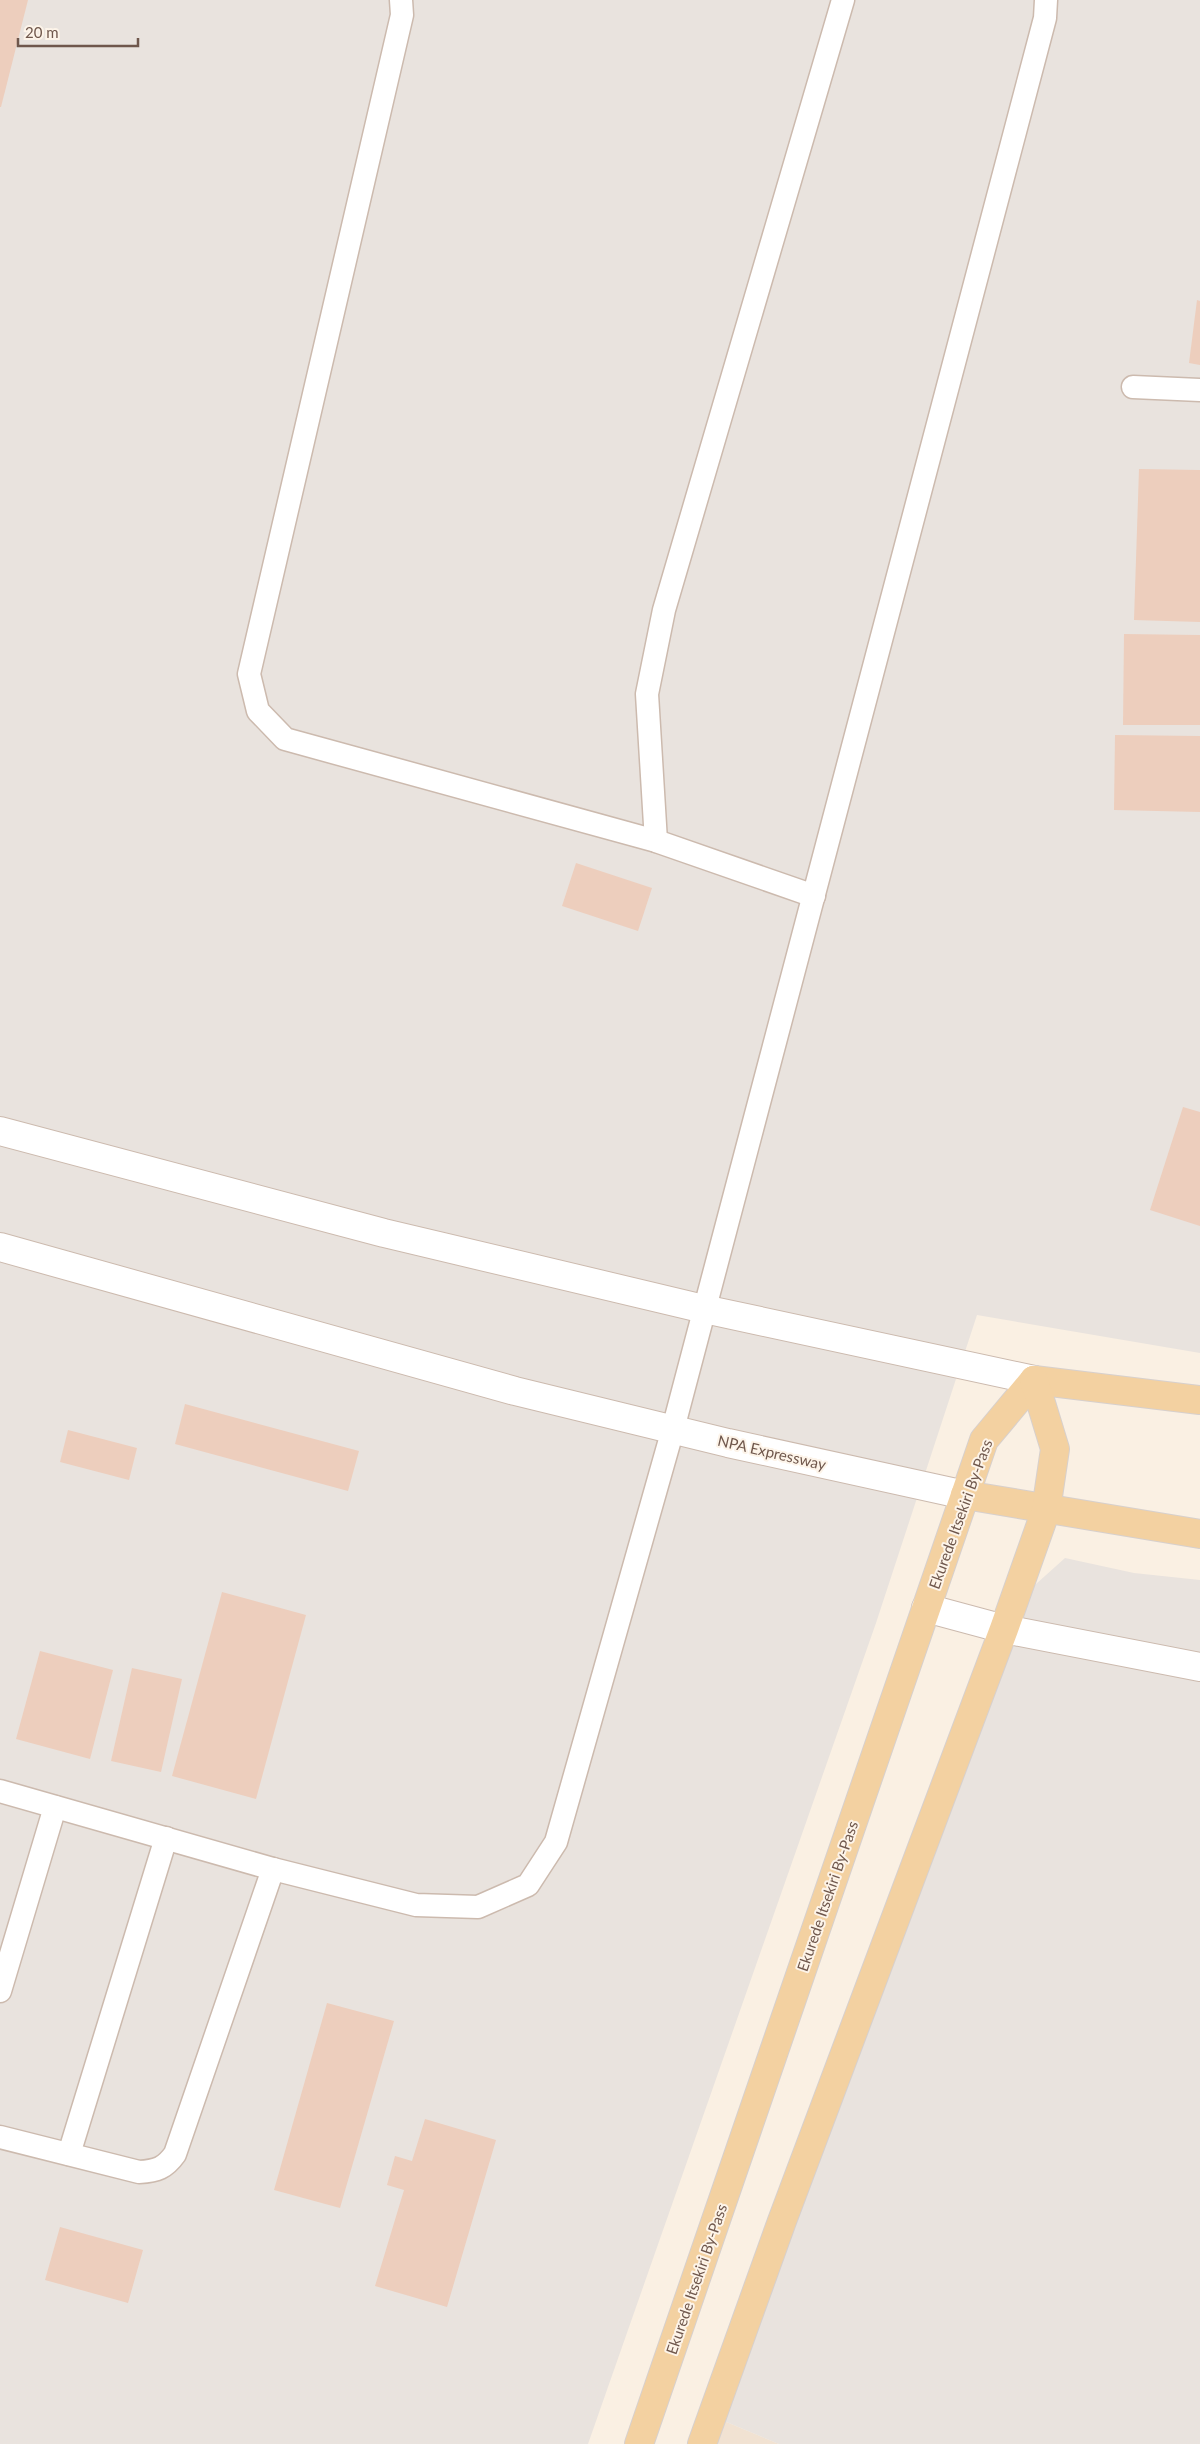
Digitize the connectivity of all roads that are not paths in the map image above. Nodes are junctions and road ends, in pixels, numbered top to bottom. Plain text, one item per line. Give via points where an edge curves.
1 (401, 0) edge
2 (843, 0) edge
3 (1046, 0) edge
4 (1133, 387) dead end
5 (1200, 390) edge
6 (656, 840) junction
7 (814, 896) junction
8 (0, 1131) edge
9 (0, 1247) edge
10 (704, 1310) junction
11 (1034, 1380) junction
12 (1200, 1400) edge
13 (673, 1430) junction
14 (966, 1495) junction
15 (1046, 1510) junction
16 (1200, 1534) edge
17 (926, 1608) junction
18 (1004, 1629) junction
19 (1200, 1667) edge
20 (0, 1791) edge
21 (55, 1807) junction
22 (166, 1838) junction
23 (273, 1869) junction
24 (0, 1991) edge
25 (0, 2137) edge
26 (69, 2154) junction
27 (639, 2444) edge
28 (702, 2444) edge

1 - 6 lane via 402,15 249,674 258,711 285,740
2 - 6 lane via 664,610 647,694
3 - 7 lane via 1045,18
4 - 5 lane
6 - 7 lane
7 - 10 lane
8 - 10 street via 384,1233
9 - 13 street, NPA Expressway via 515,1392
10 - 11 street
10 - 13 lane
11 - 12 main road
11 - 14 main road, Ekurede Itsekiri By-Pass via 984,1440
11 - 15 main road via 1055,1449
13 - 14 street, NPA Expressway
13 - 23 lane via 556,1842 528,1885 478,1907 416,1905
14 - 15 main road, NPA Expressway
14 - 17 main road, Ekurede Itsekiri By-Pass
15 - 16 main road, NPA Expressway
15 - 18 main road
17 - 18 street
17 - 27 main road, Ekurede Itsekiri By-Pass
18 - 19 street
18 - 28 main road
20 - 21 lane
21 - 22 lane
21 - 24 lane
22 - 23 lane
22 - 26 lane
23 - 26 lane via 175,2154 168,2164 156,2170 139,2172
25 - 26 lane

